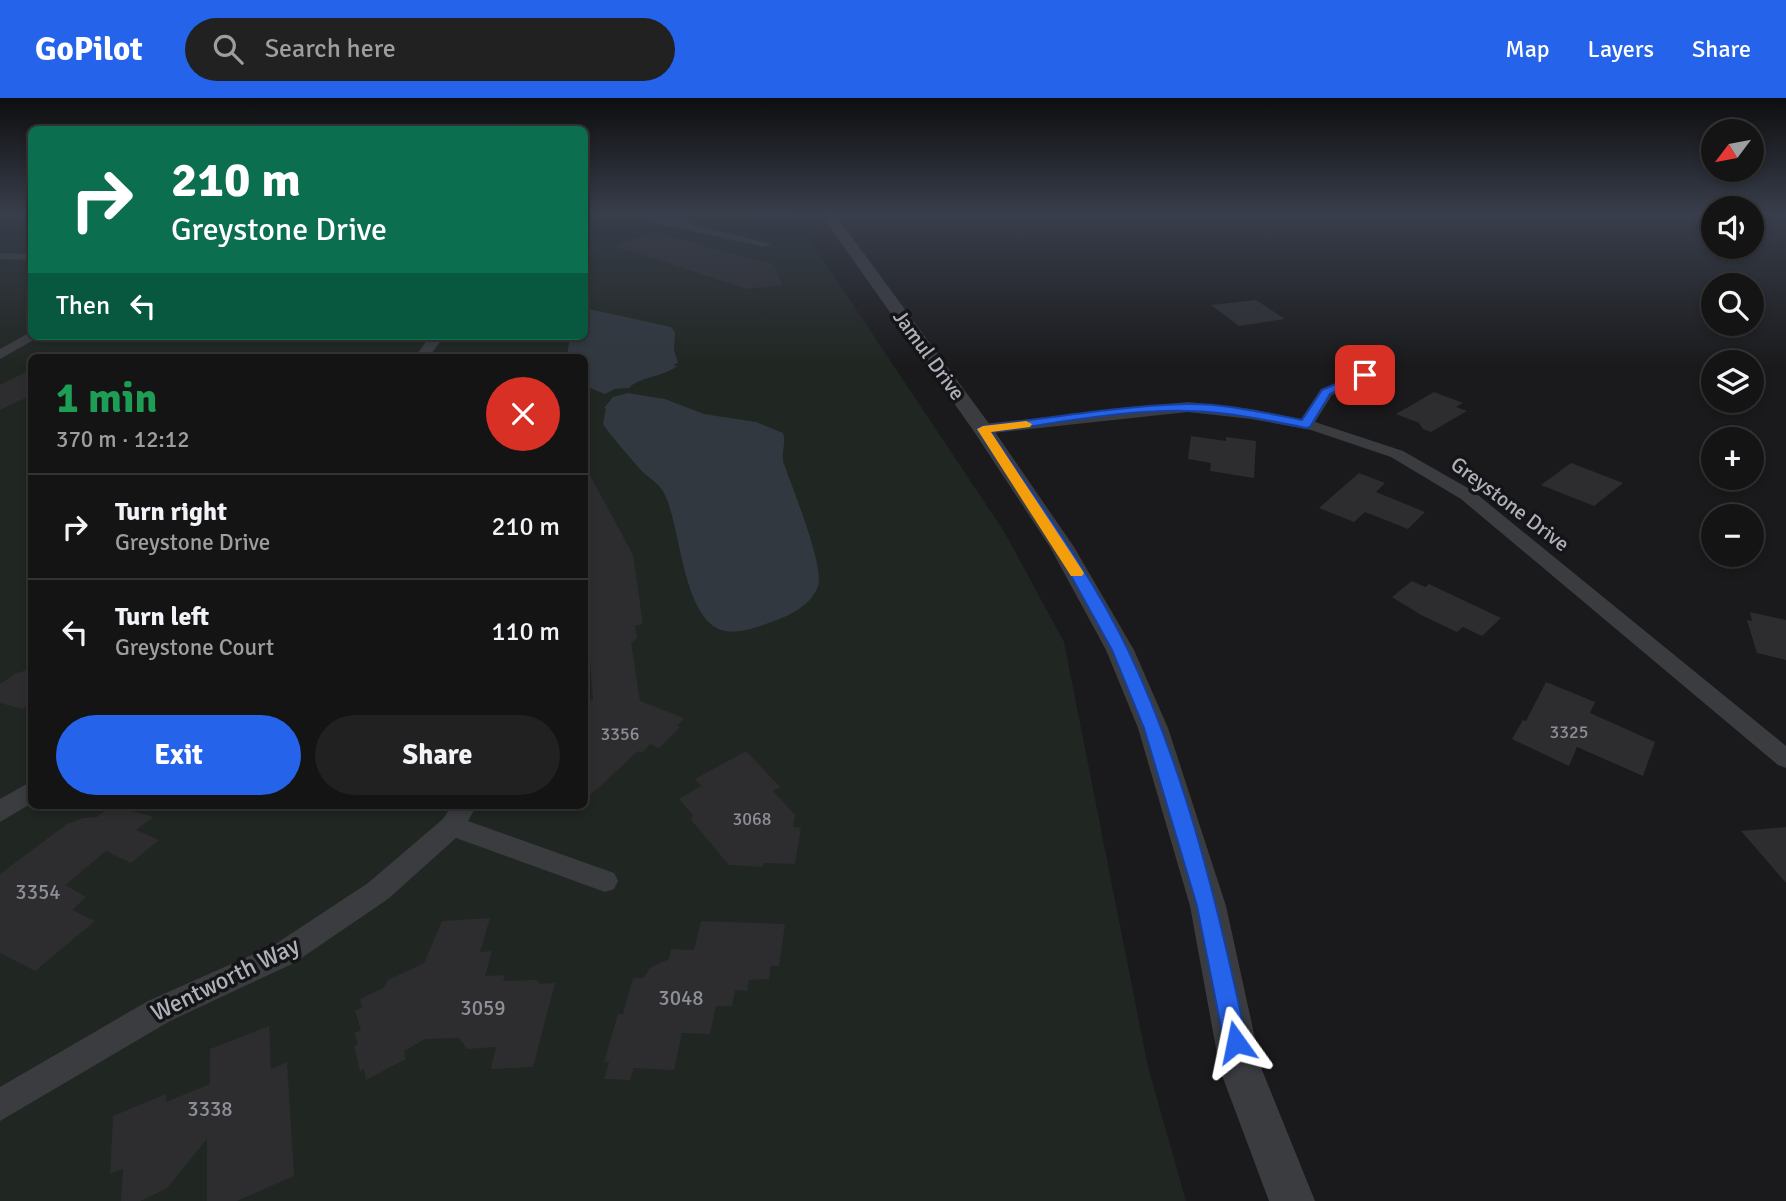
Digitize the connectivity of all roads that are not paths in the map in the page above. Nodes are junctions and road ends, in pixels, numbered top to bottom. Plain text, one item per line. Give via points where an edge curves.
1 (864, 264) edge
2 (28, 339) edge
3 (0, 355) edge
4 (1385, 367) dead end
5 (1306, 425) junction
6 (983, 429) junction
7 (1786, 759) edge
8 (28, 793) edge
9 (0, 812) edge
10 (459, 816) edge
11 (605, 881) dead end
12 (0, 1105) edge
13 (1293, 1201) edge

1 - 6 street, Jamul Drive
2 - 3 street
4 - 5 street via 1326,392
5 - 6 street, Greystone Drive via 1188,407
5 - 7 street, Greystone Drive via 1397,454 1467,495
6 - 13 street, Jamul Drive via 1068,559 1120,650 1153,728 1208,906 1241,1069
8 - 9 street
10 - 11 street
10 - 12 street, Wentworth Way via 378,891 284,954 159,1011

